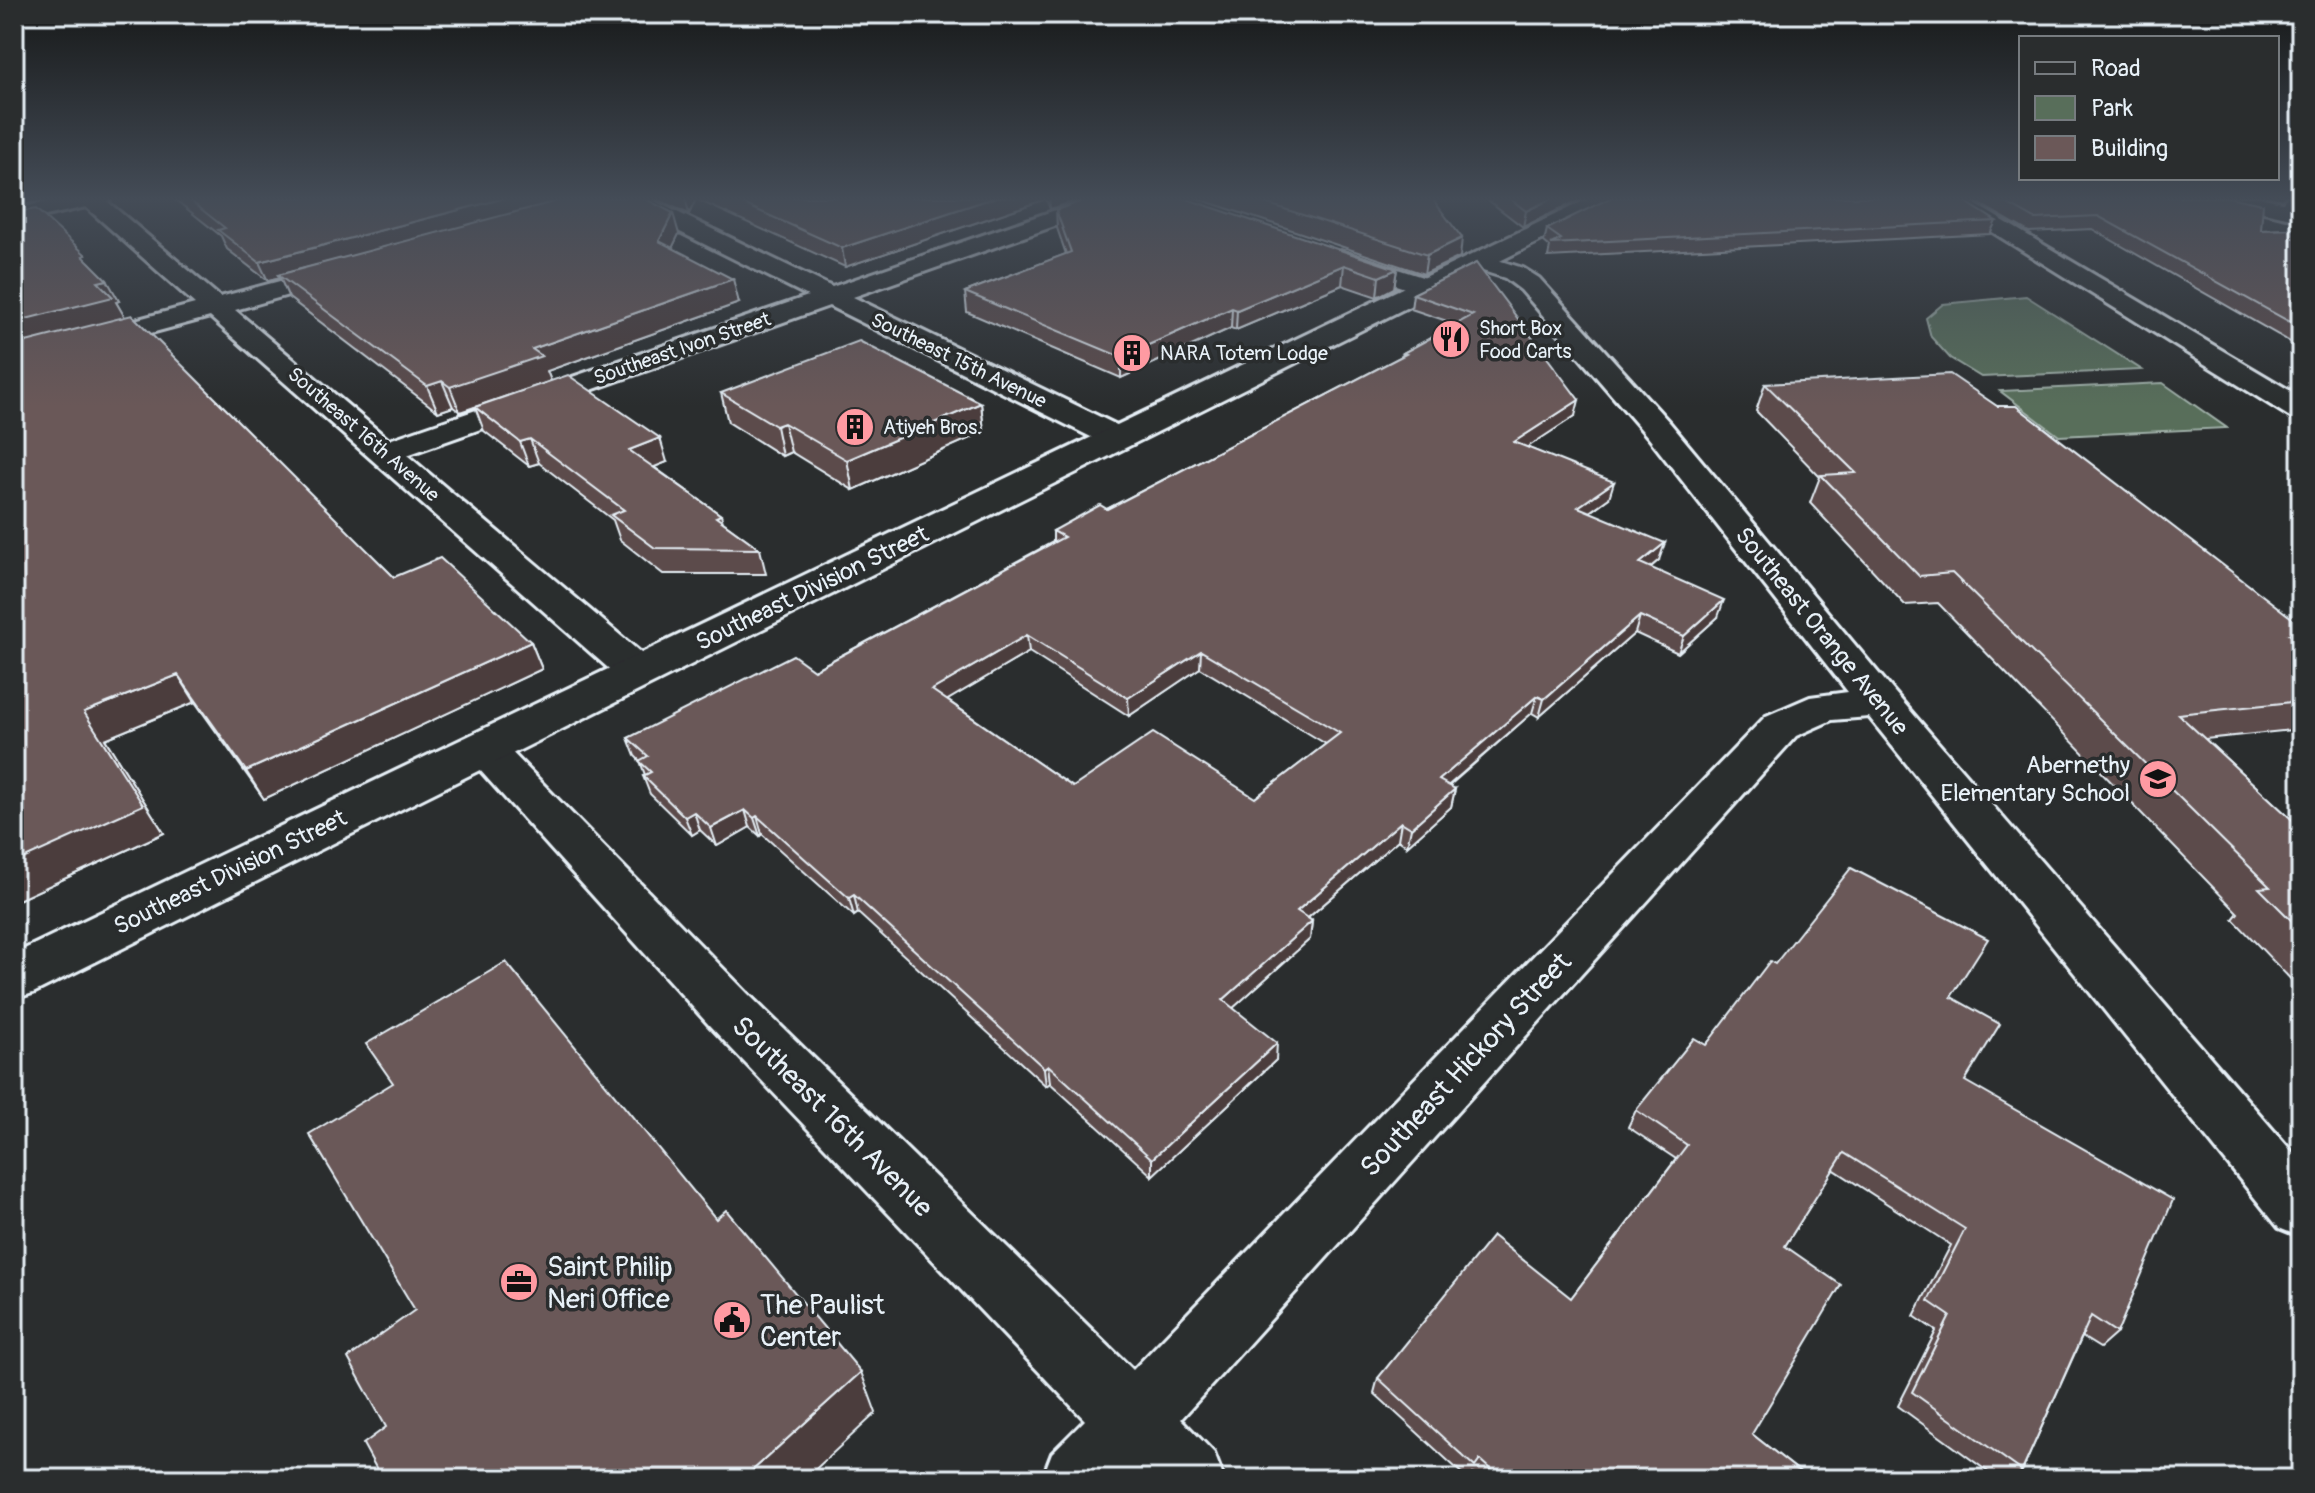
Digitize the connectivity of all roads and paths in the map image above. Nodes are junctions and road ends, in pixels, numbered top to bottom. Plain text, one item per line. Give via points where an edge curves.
1 (172, 267) edge
2 (364, 267) edge
3 (764, 267) edge
4 (916, 267) edge
5 (1365, 267) edge
6 (1469, 267) edge
7 (1492, 267) edge
8 (2063, 267) edge
9 (1426, 287) junction
10 (829, 297) junction
11 (217, 306) junction
12 (14, 361) edge
13 (2301, 410) edge
14 (1118, 438) junction
15 (386, 452) junction
16 (639, 673) junction
17 (1880, 703) junction
18 (483, 749) junction
19 (14, 978) edge
20 (2301, 1208) edge
21 (1133, 1419) junction
22 (1078, 1479) edge
23 (1188, 1479) edge

1 - 11 street, Southeast 16th Avenue
2 - 11 street
3 - 10 street, Southeast 15th Avenue
4 - 10 street, Southeast Ivon Street
5 - 9 street
6 - 9 street, Southeast Division Street
7 - 17 street, Southeast Orange Avenue via 1522,277 1542,295
8 - 13 street
9 - 14 street, Southeast Division Street
10 - 14 street, Southeast 15th Avenue
10 - 15 street, Southeast Ivon Street
11 - 12 street
11 - 15 street, Southeast 16th Avenue
14 - 16 street, Southeast Division Street
15 - 16 street, Southeast 16th Avenue
16 - 18 street, Southeast Division Street
17 - 20 street, Southeast Orange Avenue
17 - 21 street, Southeast Hickory Street via 1825,707 1781,726
18 - 19 street, Southeast Division Street
18 - 21 street, Southeast 16th Avenue via 728,1009
21 - 22 street, Southeast Hickory Street
21 - 23 street, Southeast 16th Avenue

